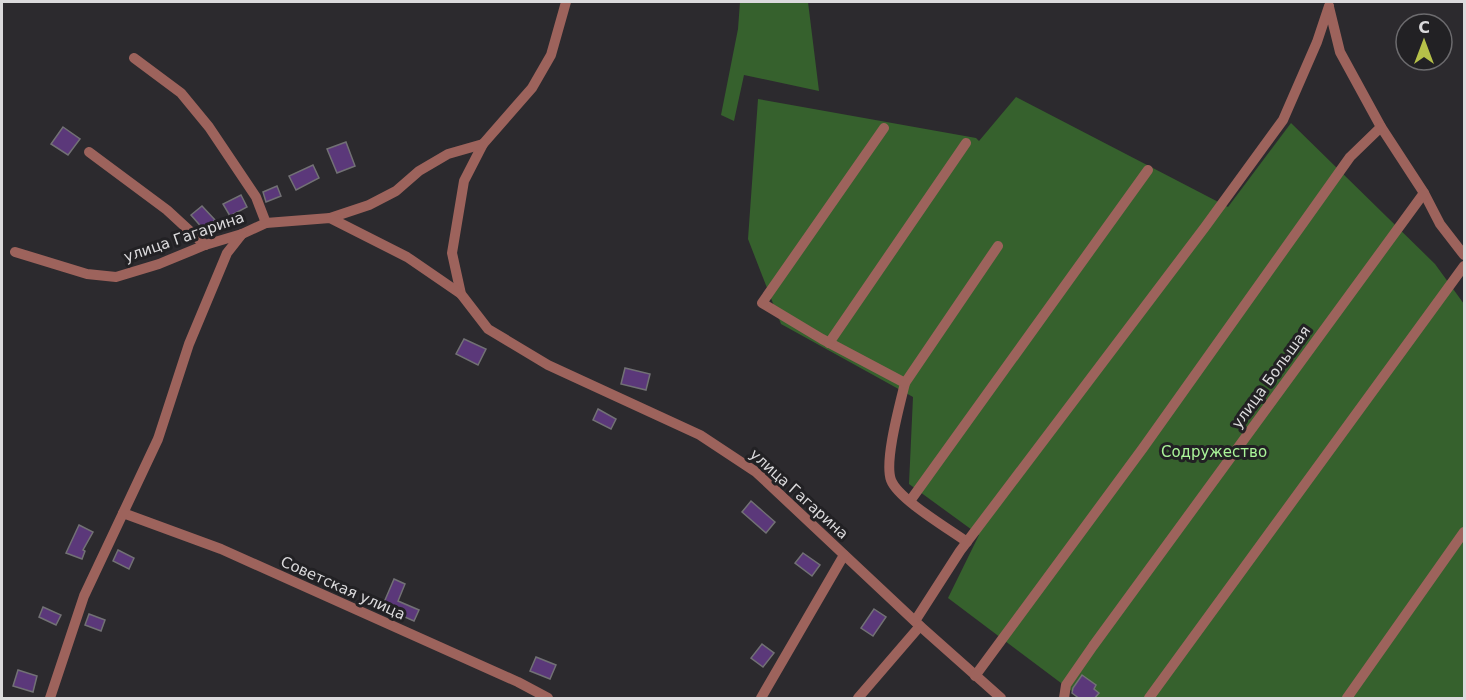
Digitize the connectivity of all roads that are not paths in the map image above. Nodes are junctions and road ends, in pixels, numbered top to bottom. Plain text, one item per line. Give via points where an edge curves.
1 (566, 2) edge
2 (1328, 4) edge
3 (134, 58) dead end
4 (884, 128) dead end
5 (1381, 128) junction
6 (966, 143) dead end
7 (483, 144) junction
8 (88, 152) dead end
9 (1148, 170) dead end
10 (1424, 193) junction
11 (330, 218) junction
12 (266, 223) junction
13 (242, 234) junction
14 (205, 245) junction
15 (998, 246) dead end
16 (15, 252) dead end
17 (1464, 255) edge
18 (1464, 266) edge
19 (461, 294) junction
20 (829, 343) junction
21 (905, 383) junction
22 (910, 501) junction
23 (123, 513) junction
24 (1464, 532) edge
25 (967, 542) junction
26 (844, 555) junction
27 (918, 624) junction
28 (975, 676) junction
29 (50, 699) edge
30 (548, 699) edge
31 (761, 699) edge
32 (858, 699) edge
33 (1001, 699) edge
34 (1065, 699) edge
35 (1149, 699) edge
36 (1347, 699) edge

1 - 7 street, улица Гагарина via 551,55 532,88
2 - 5 street via 1340,52
2 - 25 street via 1317,42 1283,120
3 - 12 street via 181,93 209,128 256,196
4 - 20 street via 762,303
5 - 10 street
5 - 28 street via 1350,157
6 - 20 street
7 - 11 street, улица Гагарина via 448,154 396,191
7 - 19 street, улица Гагарина via 464,181 452,253
8 - 14 street via 167,210
9 - 22 street
10 - 17 street via 1440,224
10 - 34 street, улица Большая via 1093,646 1066,685
11 - 12 street, улица Гагарина
11 - 19 street, улица Гагарина via 407,257
12 - 13 street, улица Гагарина
13 - 14 street, улица Гагарина
13 - 23 street via 227,253 189,344 158,439
14 - 16 street, улица Гагарина via 116,277 87,274
15 - 21 street
18 - 35 street
19 - 26 street, улица Гагарина via 488,329 548,365 700,435 756,472
20 - 21 street
21 - 22 street via 889,459 890,479
22 - 25 street
23 - 29 street via 84,596
23 - 30 street, Советская улица via 220,549
24 - 36 street
25 - 27 street
26 - 27 street, улица Гагарина
26 - 31 street
27 - 28 street, улица Гагарина
27 - 32 street
28 - 33 street, улица Гагарина

